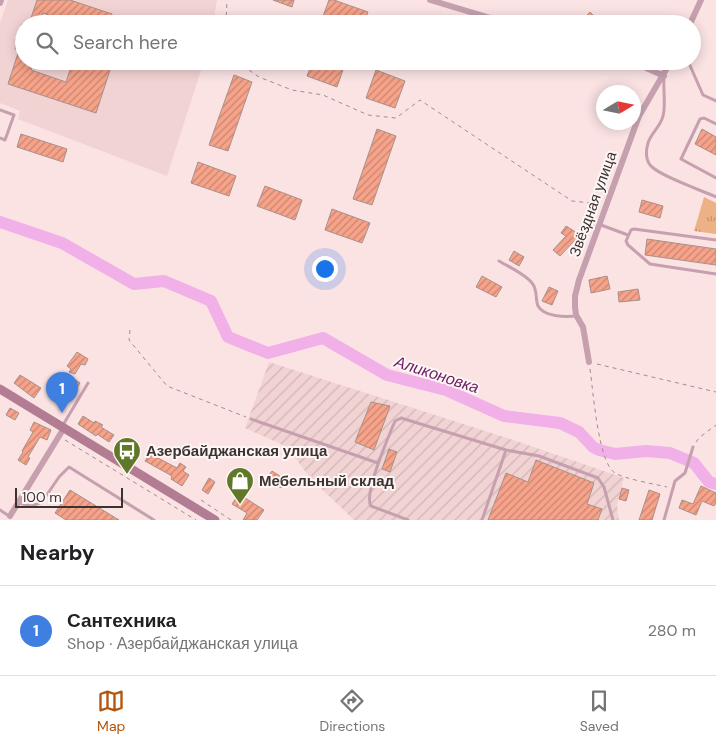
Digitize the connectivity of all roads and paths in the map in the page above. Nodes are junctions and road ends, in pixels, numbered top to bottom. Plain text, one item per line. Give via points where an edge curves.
1 (227, 0) edge
2 (430, 0) edge
3 (701, 0) edge
4 (226, 15) edge
5 (480, 15) edge
6 (694, 15) edge
7 (250, 70) edge
8 (651, 70) edge
9 (667, 70) edge
10 (692, 70) edge
11 (664, 76) junction
12 (716, 101) edge
13 (0, 110) edge
14 (716, 124) edge
15 (0, 138) edge
16 (716, 178) edge
17 (610, 196) junction
18 (716, 197) edge
19 (601, 225) junction
20 (628, 235) junction
21 (716, 240) edge
22 (499, 261) dead end
23 (716, 274) edge
24 (576, 316) junction
25 (130, 330) dead end
26 (589, 362) junction
27 (88, 383) dead end
28 (0, 389) edge
29 (716, 392) edge
30 (251, 419) joint
31 (716, 425) edge
32 (62, 430) junction
33 (693, 447) joint
34 (506, 450) junction
35 (378, 463) junction
36 (673, 489) junction
37 (201, 500) dead end
38 (18, 503) junction
39 (0, 510) edge
40 (10, 516) joint
41 (154, 520) edge
42 (196, 520) edge
43 (215, 520) edge
44 (232, 520) edge
45 (408, 520) edge
46 (482, 520) edge
47 (613, 520) edge
48 (664, 520) edge

1 - 4 path
2 - 5 street
3 - 6 street
7 - 17 path via 292,90 323,95 368,115 396,118 420,100 572,201 591,203
8 - 11 street
9 - 11 street, Звёздная улица
10 - 12 lane via 703,95
11 - 17 street, Звёздная улица via 639,116
11 - 18 lane via 665,108 663,118 648,143 646,155 650,165 658,172
13 - 15 lane via 14,115 5,140
14 - 16 lane via 700,119 681,159
17 - 19 street, Звёздная улица
19 - 20 lane
19 - 24 street, Звёздная улица via 579,280 575,296
20 - 21 lane via 634,229
20 - 23 lane via 626,243 650,264
22 - 24 lane via 531,281 538,306 543,311
24 - 26 street, Звёздная улица via 583,327
25 - 30 path via 130,340 167,386
26 - 29 path
26 - 36 path via 599,439 607,464 620,475
27 - 32 lane
28 - 32 main road
30 - 35 lane
31 - 33 path
32 - 38 street
32 - 42 path
32 - 43 main road
33 - 36 lane via 685,473 675,481
34 - 35 lane via 401,418 395,421
34 - 46 lane
34 - 47 lane via 538,456 598,478 604,487
35 - 45 lane via 368,498 371,506
36 - 48 lane
37 - 44 path
38 - 40 street
38 - 41 lane via 32,506 42,502 69,468
39 - 40 lane

